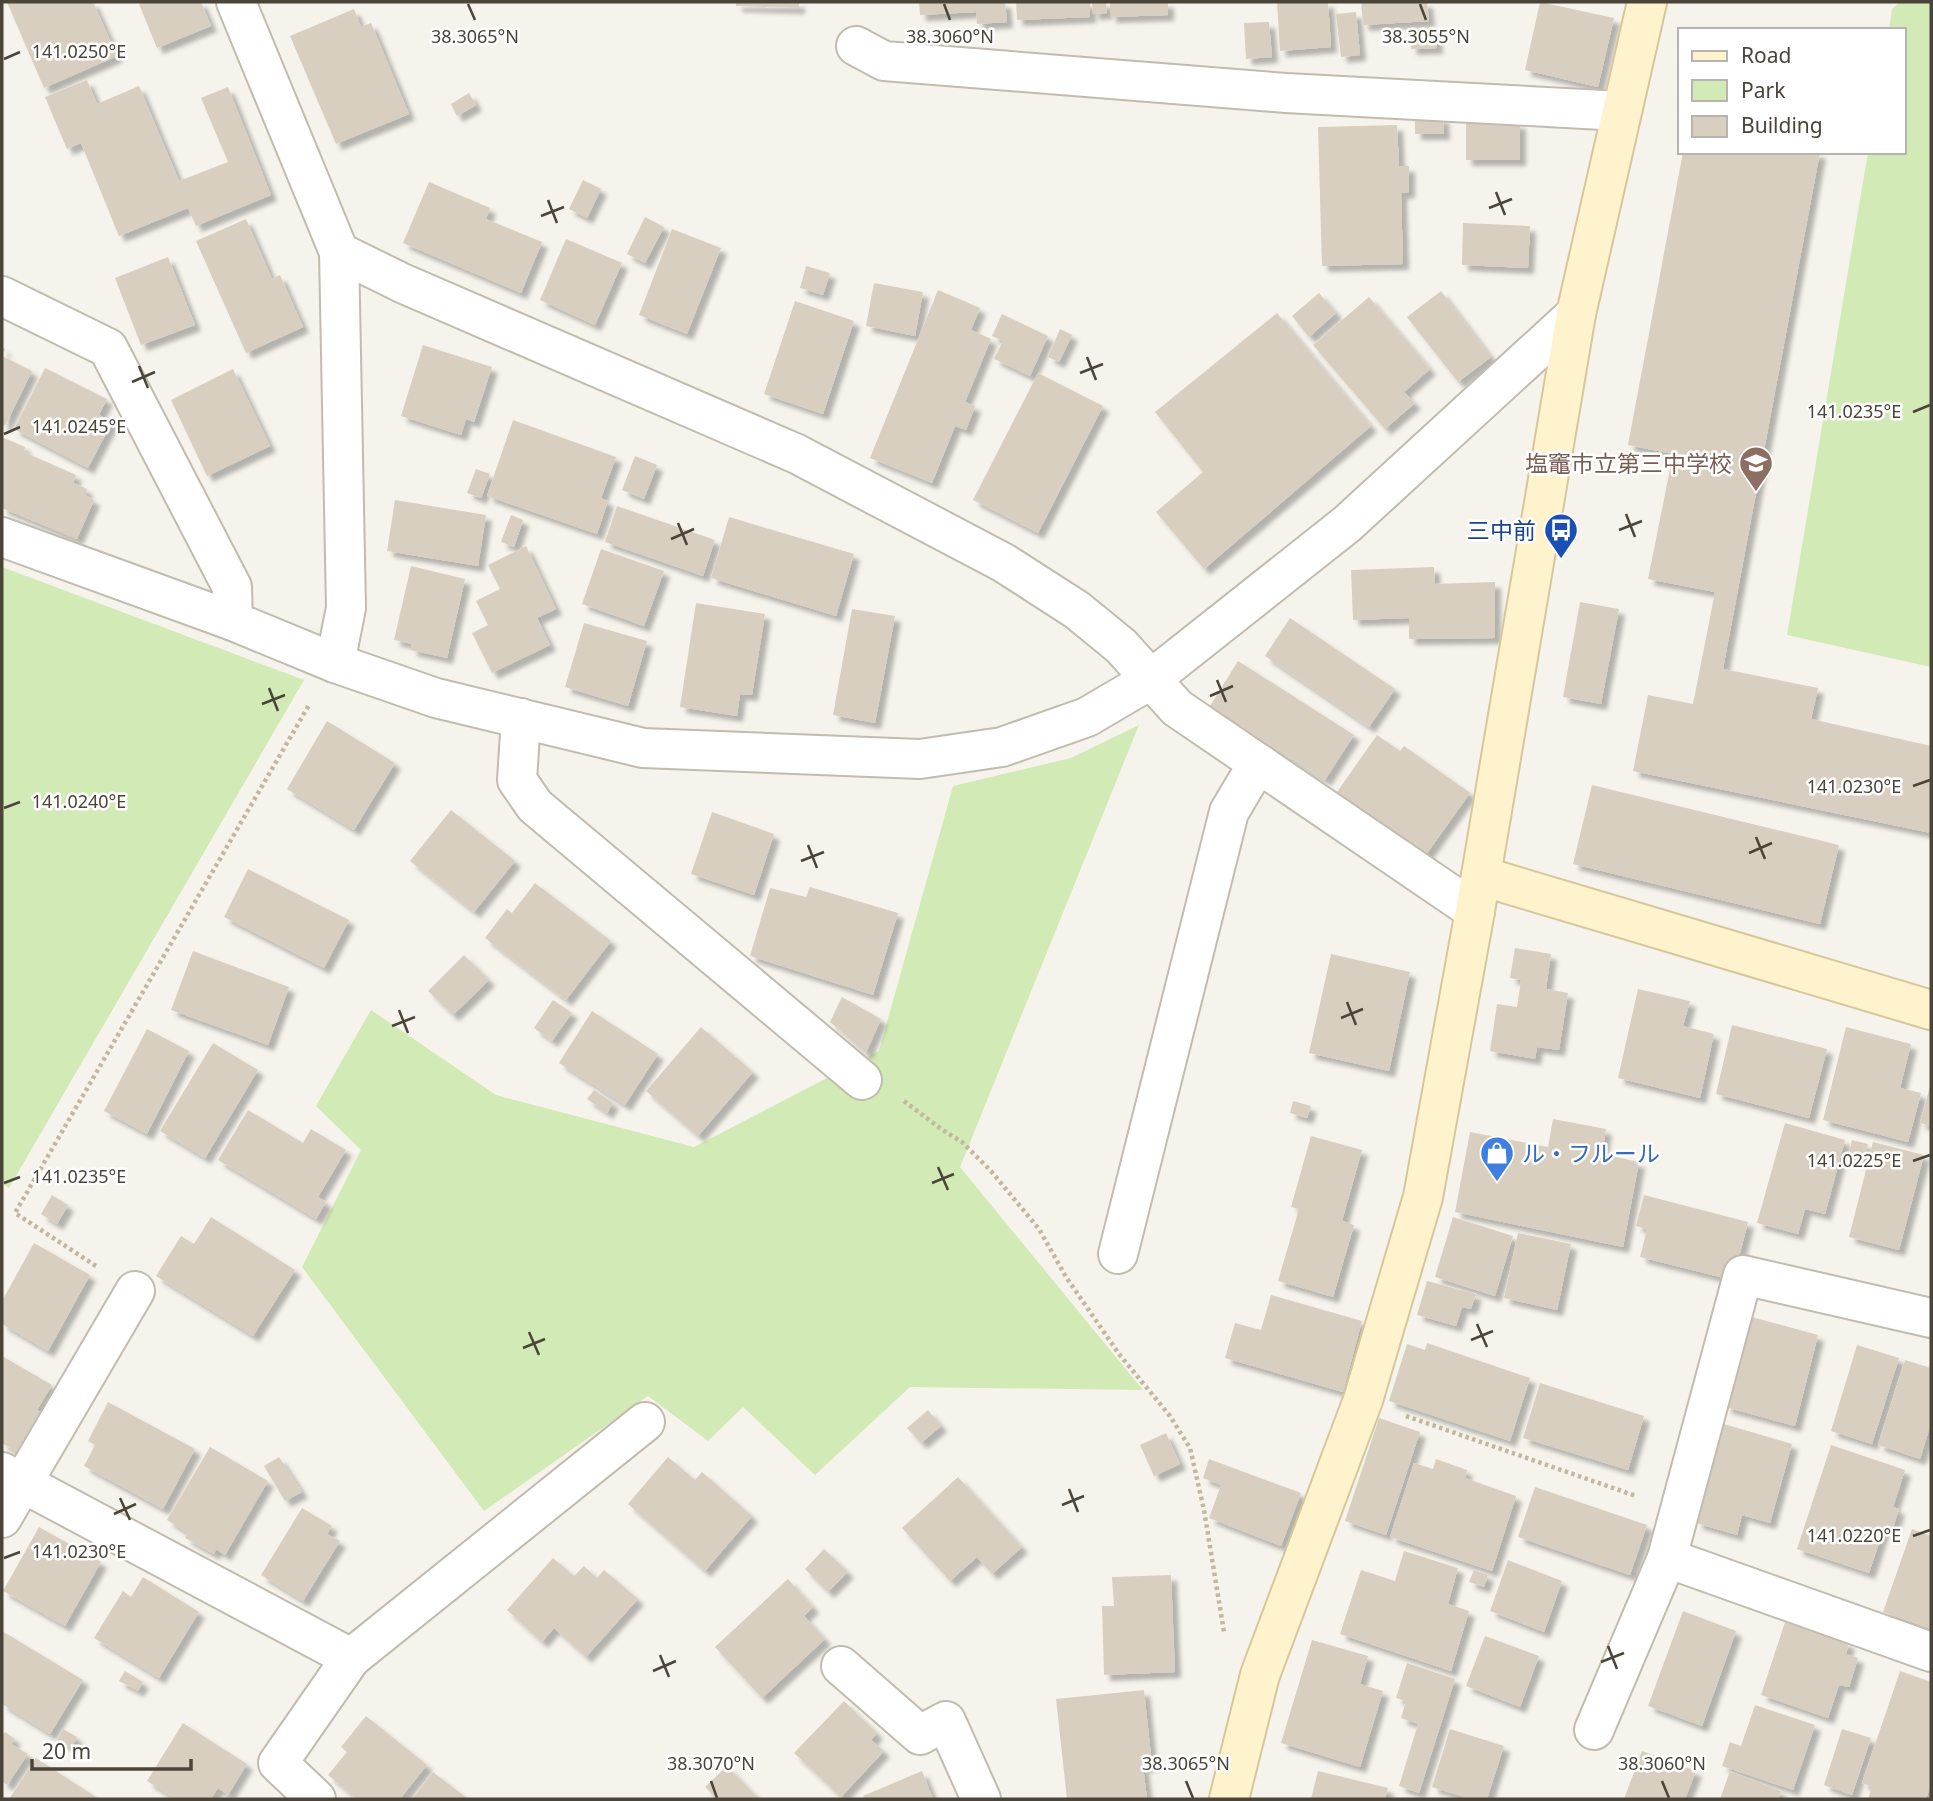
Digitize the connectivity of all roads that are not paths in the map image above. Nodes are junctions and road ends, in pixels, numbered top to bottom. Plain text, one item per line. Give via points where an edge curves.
1 (236, 2) edge
2 (1647, 2) edge
3 (856, 46) dead end
4 (1621, 111) junction
5 (338, 253) junction
6 (2, 296) edge
7 (1576, 314) junction
8 (2, 537) edge
9 (233, 621) junction
10 (335, 663) junction
11 (1150, 680) junction
12 (521, 718) junction
13 (1258, 763) junction
14 (1478, 893) junction
15 (1931, 1010) edge
16 (862, 1080) road end
17 (1118, 1254) dead end
18 (135, 1291) road end
19 (1931, 1318) edge
20 (645, 1422) dead end
21 (11, 1477) edge
22 (2, 1518) edge
23 (1667, 1558) junction
24 (1931, 1652) edge
25 (351, 1658) junction
26 (841, 1666) dead end
27 (1594, 1730) dead end
28 (316, 1799) edge
29 (981, 1799) edge
30 (1229, 1799) edge

1 - 5 street
2 - 4 street
3 - 4 street via 884,61 1286,93
4 - 7 street
5 - 10 street via 346,608
5 - 11 street via 797,454 1004,563 1077,610 1121,646
6 - 9 street via 108,348 232,587
7 - 11 street via 1346,524
7 - 14 street
8 - 9 street
9 - 10 street
10 - 12 street via 436,698
11 - 12 street via 1087,717 1002,747 920,759 643,748
11 - 13 street via 1177,708
12 - 16 street via 517,780 535,806
13 - 14 street
13 - 17 street via 1229,812
14 - 15 street
14 - 30 street via 1423,1197 1363,1400 1260,1675
18 - 21 street
19 - 23 street via 1743,1275
20 - 25 street
21 - 22 street
21 - 25 street
23 - 24 street
23 - 27 street
25 - 28 street via 278,1763
26 - 29 street via 920,1735 946,1721

